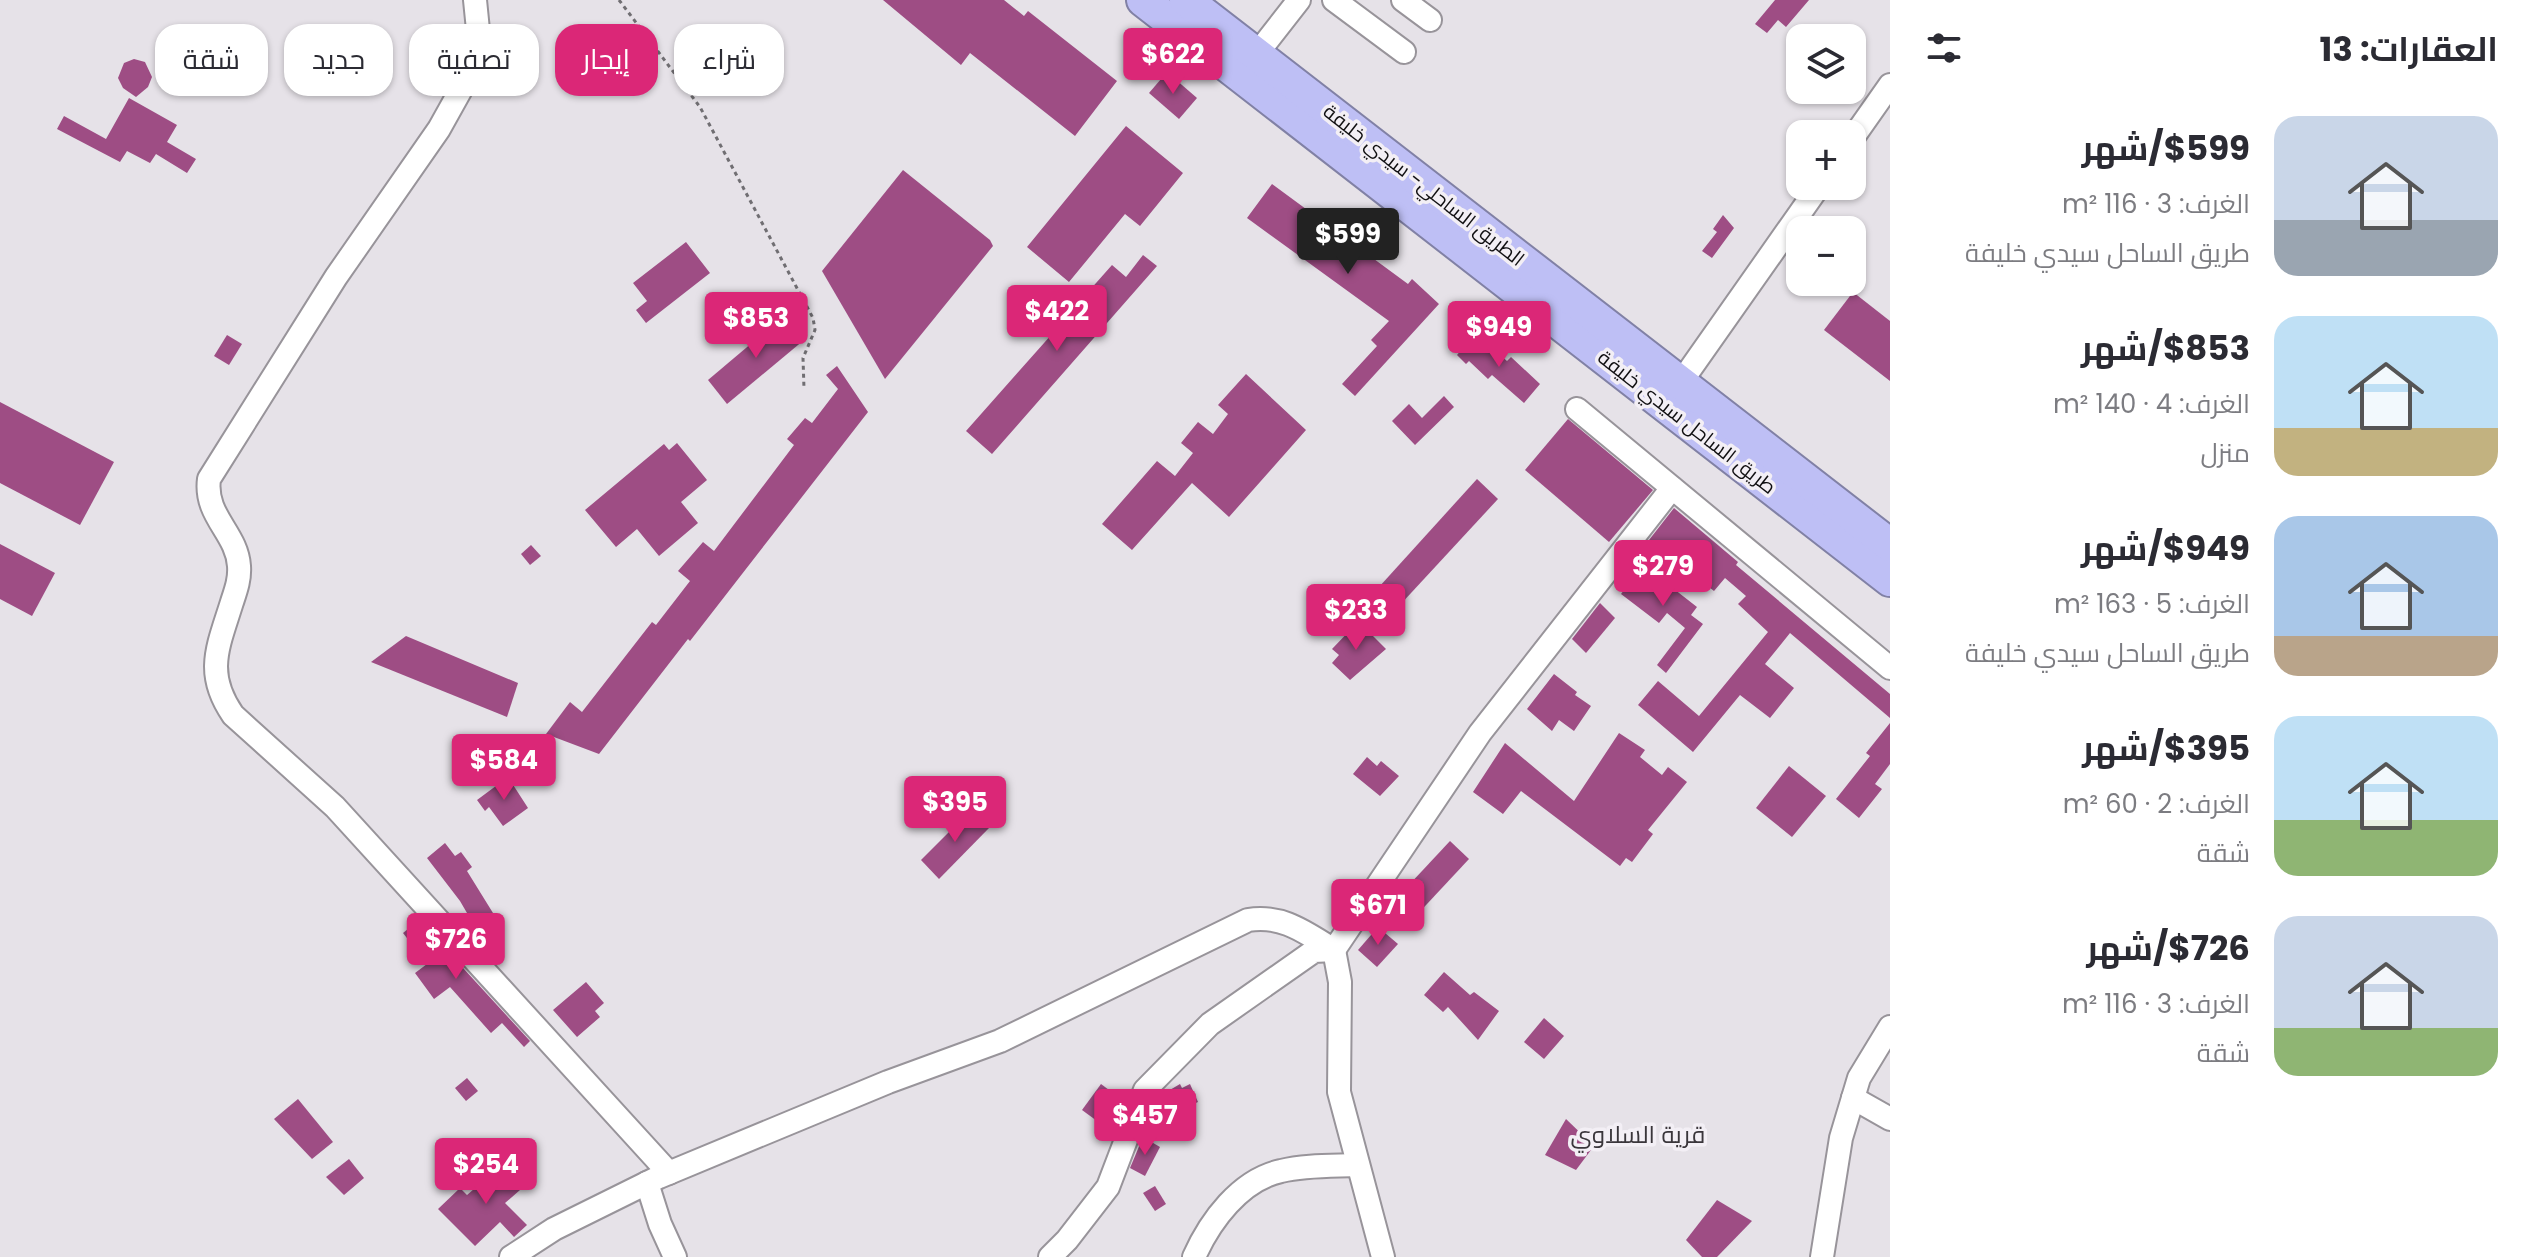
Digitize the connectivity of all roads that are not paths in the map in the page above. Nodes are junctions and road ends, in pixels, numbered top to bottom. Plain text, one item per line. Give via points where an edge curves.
1 (475, 0) edge
2 (1143, 0) edge
3 (1186, 0) edge
4 (1299, 0) edge
5 (1334, 0) edge
6 (1403, 0) edge
7 (1430, 20) dead end
8 (1404, 52) dead end
9 (1256, 55) junction
10 (1890, 85) edge
11 (1865, 120) edge
12 (1809, 200) edge
13 (1672, 394) junction
14 (1577, 409) dead end
15 (1672, 488) junction
16 (1890, 545) edge
17 (1890, 580) edge
18 (1890, 668) edge
19 (1334, 950) junction
20 (1890, 1027) edge
21 (1853, 1098) junction
22 (1890, 1119) edge
23 (1357, 1165) junction
24 (669, 1173) junction
25 (647, 1183) junction
26 (511, 1257) edge
27 (675, 1257) edge
28 (1050, 1257) edge
29 (1194, 1257) edge
30 (1383, 1257) edge
31 (1822, 1257) edge

1 - 24 street via 479,40 473,68 446,117 336,277 209,479 211,507 239,564 215,665 216,681 233,715 335,807
2 - 13 highway, طريق الساحل سيدي خليفة
3 - 9 highway, الطريق الساحلي- سيدي خليفة
4 - 9 street
5 - 8 street
6 - 7 street
9 - 13 highway, الطريق الساحلي- سيدي خليفة
10 - 11 street
12 - 13 street
13 - 16 highway, الطريق الساحلي- سيدي خليفة
13 - 17 highway, طريق الساحل سيدي خليفة
14 - 15 street
15 - 18 street
15 - 19 street via 1480,733
19 - 23 street via 1340,982 1339,1092
19 - 24 street via 1288,923 1248,920 1000,1041
19 - 28 street via 1314,951 1210,1024 1145,1090 1108,1187
20 - 21 street
21 - 22 street
21 - 31 street via 1841,1138
23 - 29 street via 1282,1170 1252,1181 1206,1230
23 - 30 street
24 - 25 street
25 - 26 street via 554,1229
25 - 27 street

